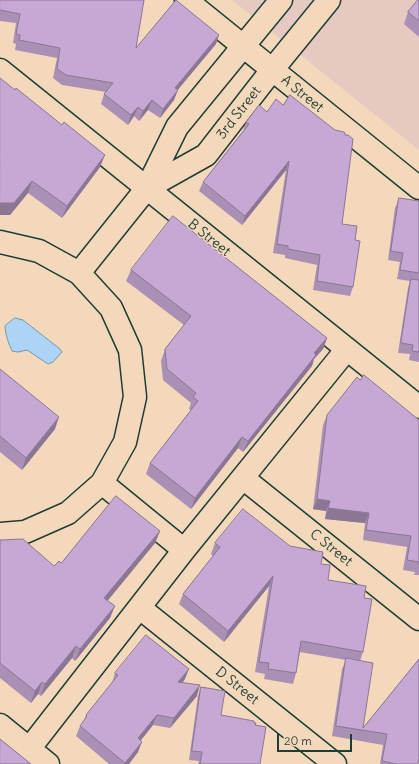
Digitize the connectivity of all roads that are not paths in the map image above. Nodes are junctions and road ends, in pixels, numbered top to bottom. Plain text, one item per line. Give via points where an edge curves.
1 (186, 0) edge
2 (281, 0) edge
3 (330, 0) edge
4 (243, 47) junction
5 (0, 70) edge
6 (272, 70) junction
7 (147, 188) junction
8 (419, 188) edge
9 (0, 242) edge
10 (79, 273) junction
11 (347, 349) junction
12 (419, 407) edge
13 (243, 478) junction
14 (102, 483) junction
15 (0, 534) edge
16 (184, 550) junction
17 (140, 608) junction
18 (419, 619) edge
19 (0, 725) edge
20 (29, 749) junction
21 (48, 764) edge
22 (335, 764) edge

1 - 4 lane, A Street
2 - 4 lane, 3rd Street
3 - 6 lane, 3rd Street
4 - 6 lane, A Street
4 - 7 lane, 3rd Street via 177,127
5 - 7 lane, B Street
6 - 7 lane, 3rd Street via 206,155
6 - 8 lane, A Street
7 - 10 lane, 3rd Street
7 - 11 lane, B Street
9 - 10 lane via 39,250
10 - 14 lane via 111,308 130,350 133,374 135,397 126,442
11 - 12 lane, B Street
11 - 13 lane
13 - 16 lane
13 - 18 lane, C Street
14 - 15 lane via 68,513 25,532
14 - 16 lane
16 - 17 lane
17 - 20 lane
17 - 22 lane, D Street
19 - 20 lane
20 - 21 lane

